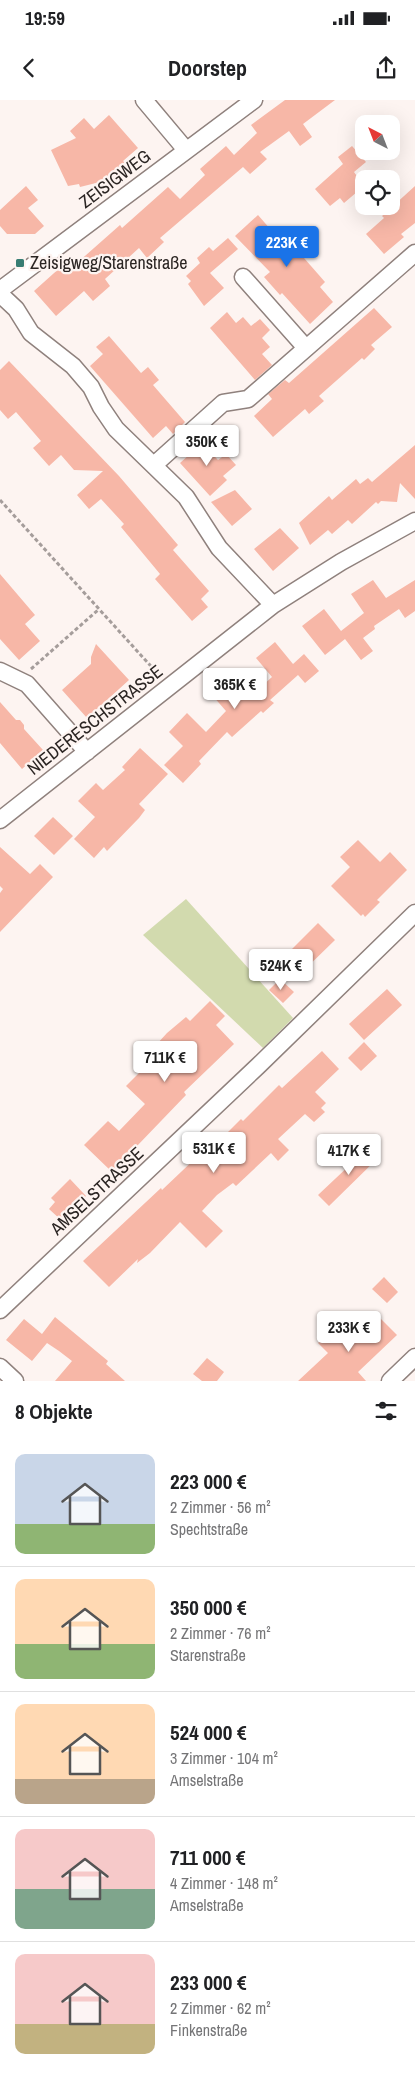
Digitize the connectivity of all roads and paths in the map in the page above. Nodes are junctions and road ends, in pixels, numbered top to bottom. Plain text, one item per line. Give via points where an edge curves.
1 (144, 100) edge
2 (254, 100) edge
3 (186, 150) junction
4 (415, 253) edge
5 (244, 277) dead end
6 (0, 290) edge
7 (0, 294) edge
8 (306, 348) junction
9 (154, 465) junction
10 (0, 500) edge
11 (415, 521) edge
12 (272, 605) junction
13 (98, 610) junction
14 (0, 671) edge
15 (18, 680) junction
16 (169, 686) junction
17 (87, 752) junction
18 (0, 820) edge
19 (415, 912) edge
20 (0, 1310) edge
21 (415, 1357) edge
22 (0, 1367) edge
23 (15, 1381) edge
24 (390, 1381) edge

1 - 3 street
2 - 3 street, ZEISIGWEG
3 - 6 street, ZEISIGWEG
4 - 8 street
5 - 8 street
7 - 9 street via 16,309 31,333 73,366 91,387 116,429
8 - 9 street via 248,399 223,403
9 - 12 street via 186,498 219,548
10 - 13 path
11 - 12 street, NIEDERESCHSTRASSE
12 - 16 street, NIEDERESCHSTRASSE
13 - 15 path
13 - 16 path
14 - 15 street
15 - 17 street via 28,684
16 - 17 street, NIEDERESCHSTRASSE
17 - 18 street, NIEDERESCHSTRASSE
19 - 20 street, AMSELSTRASSE
21 - 24 street
22 - 23 street

